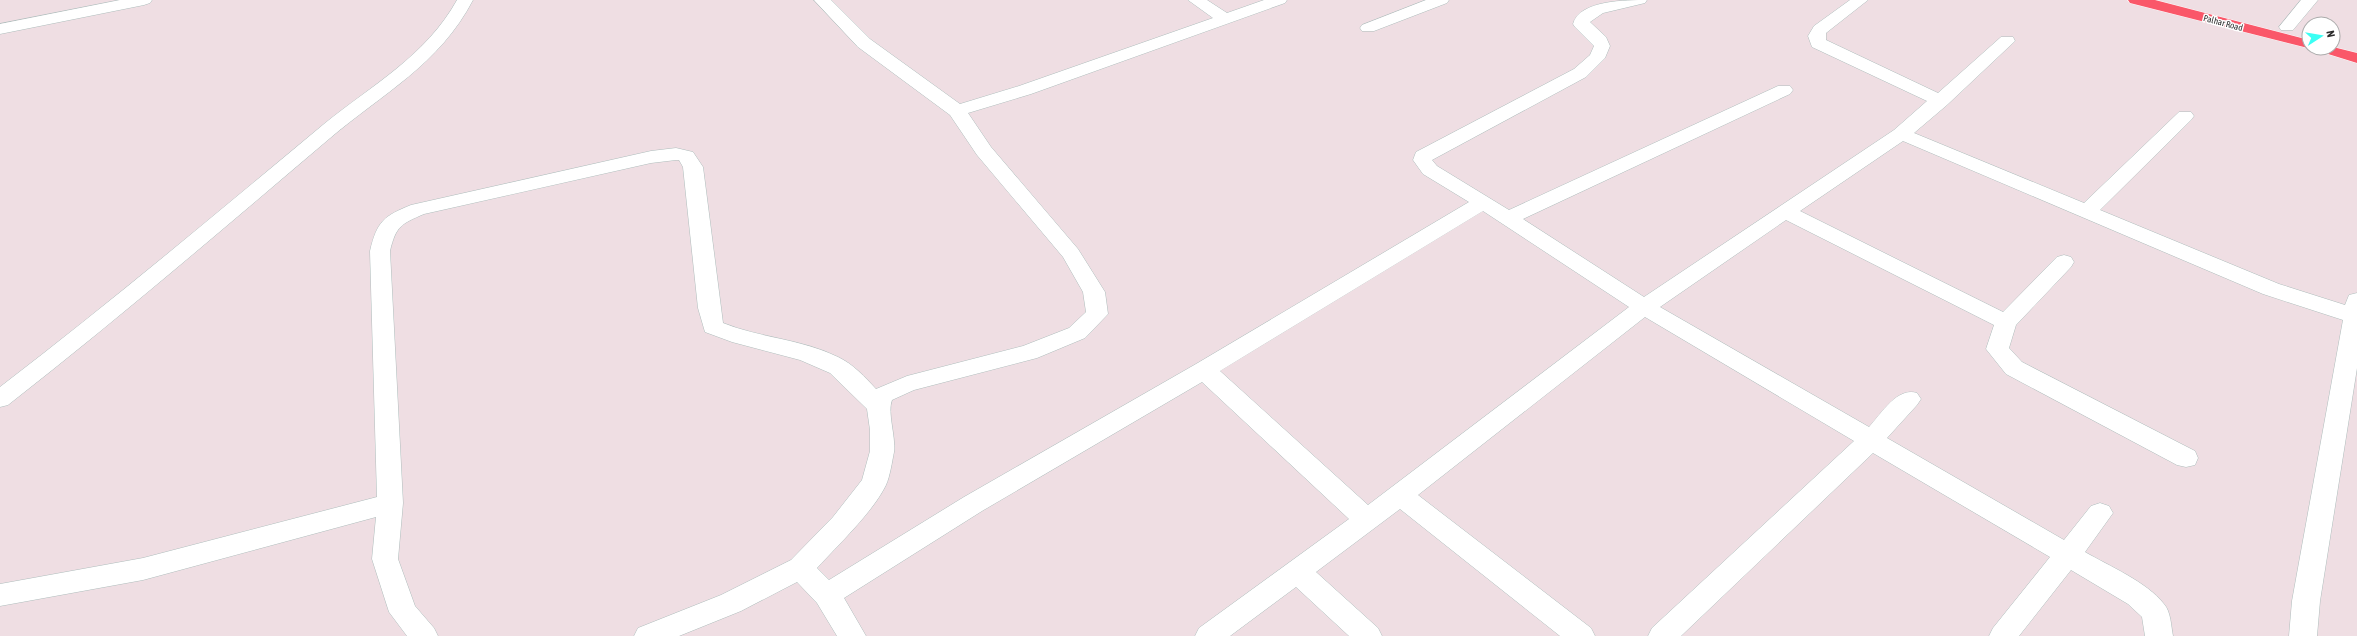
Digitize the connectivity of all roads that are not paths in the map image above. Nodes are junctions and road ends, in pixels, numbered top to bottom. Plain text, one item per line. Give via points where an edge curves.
1 (144, 0) edge
2 (465, 0) edge
3 (822, 0) edge
4 (1196, 0) edge
5 (1279, 0) edge
6 (1441, 0) edge
7 (1639, 0) edge
8 (1860, 0) edge
9 (2136, 0) edge
10 (2181, 0) edge
11 (2310, 0) edge
12 (1225, 19) junction
13 (2287, 27) junction
14 (1368, 28) dead end
15 (0, 29) edge
16 (2301, 31) edge
17 (2007, 41) dead end
18 (2341, 41) edge
19 (2301, 43) edge
20 (2357, 46) edge
21 (2341, 54) edge
22 (2357, 58) edge
23 (1784, 90) dead end
24 (1941, 102) junction
25 (957, 111) junction
26 (2185, 116) dead end
27 (1901, 134) junction
28 (1483, 202) junction
29 (1785, 212) junction
30 (2087, 212) junction
31 (1510, 217) junction
32 (2064, 262) dead end
33 (1644, 307) junction
34 (2356, 308) edge
35 (2006, 322) junction
36 (1204, 370) junction
37 (0, 399) edge
38 (1909, 399) dead end
39 (878, 406) junction
40 (1871, 440) junction
41 (2186, 458) dead end
42 (1400, 495) junction
43 (390, 503) junction
44 (2100, 513) dead end
45 (1367, 520) junction
46 (2067, 555) junction
47 (800, 568) junction
48 (1297, 571) junction
49 (0, 595) edge
50 (827, 595) junction
51 (424, 636) edge
52 (648, 636) edge
53 (852, 636) edge
54 (1209, 636) edge
55 (1368, 636) edge
56 (1580, 636) edge
57 (1662, 636) edge
58 (2002, 636) edge
59 (2159, 636) edge
60 (2303, 636) edge

1 - 15 street
2 - 37 street via 460,11 428,52 340,120 96,326
3 - 25 street via 864,43
4 - 12 street
5 - 12 street
6 - 14 street
7 - 28 street via 1598,10 1582,20 1581,24 1586,31 1600,40 1602,45 1600,55 1580,73 1423,156 1422,160 1430,170
8 - 24 street via 1820,30 1816,36 1818,43
9 - 19 main road, Palhar Road
10 - 13 main road, Palhar Road
11 - 13 street
12 - 25 street via 1025,90
13 - 16 main road, Palhar Road
17 - 24 street
18 - 20 main road
21 - 22 main road
23 - 31 street
24 - 27 street
25 - 39 street via 984,151 1071,254 1094,292 1097,314 1077,333 1030,352 907,384 883,395
26 - 30 street
27 - 29 street
27 - 30 street
28 - 31 street
28 - 36 street
29 - 33 street
29 - 35 street
30 - 34 street via 2271,289
31 - 33 street
32 - 35 street
33 - 40 street
33 - 42 street
34 - 60 street via 2306,601
35 - 41 street via 1997,349 2014,368
36 - 45 street
36 - 50 street via 973,504
38 - 40 street
39 - 43 street via 847,374 823,359 735,337 713,327 708,308 693,167 686,156 676,154 651,157 418,209 395,219 384,233 380,251
39 - 47 street via 882,451 874,483 842,524
40 - 46 street
40 - 57 street
42 - 45 street
42 - 56 street
43 - 49 street via 143,569
43 - 51 street via 385,560 403,612
44 - 46 street
45 - 48 street
46 - 58 street
46 - 59 street via 2138,596 2155,612
47 - 50 street
47 - 52 street via 731,603
48 - 54 street
48 - 55 street
50 - 53 street

